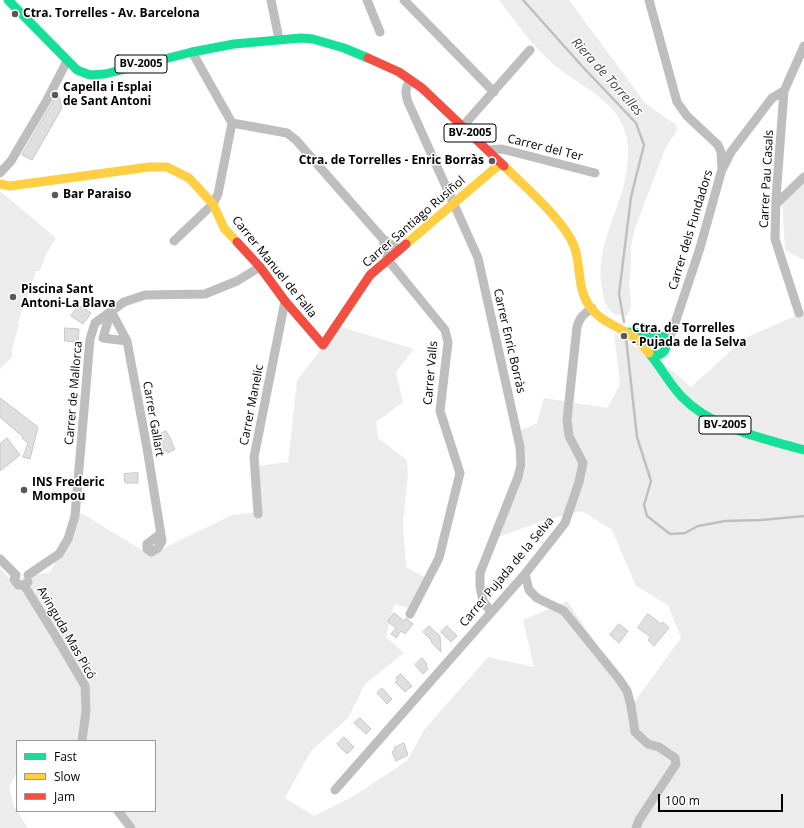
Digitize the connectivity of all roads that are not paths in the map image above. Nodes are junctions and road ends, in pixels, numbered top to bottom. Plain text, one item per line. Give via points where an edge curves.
1 (8, 0) edge
2 (271, 0) edge
3 (367, 0) edge
4 (404, 0) edge
5 (649, 0) edge
6 (380, 32) dead end
7 (279, 39) junction
8 (804, 46) edge
9 (530, 50) dead end
10 (192, 52) junction
11 (67, 61) junction
12 (410, 80) junction
13 (784, 91) junction
14 (494, 92) junction
15 (232, 124) junction
16 (463, 126) junction
17 (488, 150) junction
18 (501, 163) junction
19 (722, 170) junction
20 (2, 171) edge
21 (595, 173) dead end
22 (804, 177) edge
23 (0, 184) edge
24 (10, 186) junction
25 (213, 204) junction
26 (454, 204) junction
27 (776, 204) junction
28 (383, 239) junction
29 (174, 241) dead end
30 (399, 250) junction
31 (388, 260) junction
32 (260, 267) junction
33 (285, 301) junction
34 (592, 308) junction
35 (111, 311) junction
36 (798, 313) dead end
37 (626, 332) junction
38 (651, 335) junction
39 (127, 341) junction
40 (666, 341) junction
41 (323, 345) joint
42 (648, 351) junction
43 (663, 353) junction
44 (664, 371) junction
45 (804, 450) edge
46 (258, 514) dead end
47 (160, 534) dead end
48 (0, 559) edge
49 (524, 574) junction
50 (16, 575) junction
51 (28, 575) junction
52 (24, 585) junction
53 (492, 612) junction
54 (410, 614) dead end
55 (82, 740) edge
56 (335, 790) dead end
57 (119, 812) edge
58 (131, 828) edge
59 (636, 828) edge

1 - 11 main road, BV-2005
2 - 7 street
3 - 6 street
4 - 14 street
5 - 19 street, Carrer dels Fundadors via 677,102 687,116 718,145
7 - 10 main road, BV-2005
7 - 12 main road, BV-2005 via 301,38 328,42 399,72
8 - 13 street
9 - 14 street
10 - 11 main road, BV-2005 via 105,74 84,74
10 - 15 street
11 - 20 street via 27,134
12 - 16 main road, BV-2005 via 432,96
12 - 26 street, Carrer Enric Borràs via 406,87 408,102
13 - 19 street via 772,98 735,147
13 - 27 street, Carrer Pau Casals
14 - 16 street
15 - 25 street via 218,194
15 - 28 street, Carrer Valls via 287,133
16 - 17 main road, BV-2005
17 - 18 main road, BV-2005
17 - 21 street, Carrer del Ter via 502,149
18 - 26 main road, Carrer Santiago Rusiñol
18 - 34 main road, BV-2005 via 566,230 576,251 584,293
19 - 40 street, Carrer dels Fundadors via 700,248 672,332
20 - 24 street
22 - 27 street
23 - 24 main road, Carrer Manuel de Falla
24 - 25 main road, Carrer Manuel de Falla via 167,166 189,178
25 - 29 street
25 - 32 main road, Carrer Manuel de Falla via 224,228
26 - 30 main road, Carrer Santiago Rusiñol
26 - 53 street, Carrer Enric Borràs via 478,258 520,447 521,465 518,477 480,573 483,601
27 - 36 street, Carrer Pau Casals via 776,239
28 - 30 street, Carrer Valls
28 - 31 street, Carrer Valls
30 - 31 main road, Carrer Santiago Rusiñol
31 - 41 main road, Carrer Santiago Rusiñol via 370,275
31 - 54 street, Carrer Valls via 444,330 448,342 440,411 460,473 439,558
32 - 33 main road, Carrer Manuel de Falla
32 - 35 street, Carrer de Mallorca via 237,281 205,294 145,295 124,302
33 - 41 main road, Carrer Manuel de Falla
33 - 46 street, Carrer Manelic via 254,457
34 - 37 main road, BV-2005 via 602,320
34 - 49 street, Carrer Pujada de la Selva via 579,320 567,420 570,436 583,463 579,482 565,523
35 - 39 street, Carrer Gallart
35 - 39 street via 103,338
35 - 51 street, Carrer de Mallorca via 95,324 90,339 75,516 68,539 59,554
37 - 38 main road, BV-2005
37 - 42 main road, BV-2005 via 641,342
38 - 40 main road, BV-2005 via 659,334
38 - 42 main road via 646,340
39 - 47 street, Carrer Gallart
40 - 43 main road via 667,346
42 - 43 main road via 657,356
42 - 44 main road, BV-2005
43 - 44 main road
44 - 45 main road, BV-2005 via 682,398 707,417 724,425
48 - 50 street, Avinguda Mas Picó
49 - 53 street, Carrer Pujada de la Selva
49 - 59 street via 529,590 537,598 564,611 619,679 627,691 635,732 648,744 659,747 675,758 676,764
50 - 51 street, Avinguda Mas Picó via 25,572
50 - 52 street, Avinguda Mas Picó via 16,584
51 - 52 street, Avinguda Mas Picó via 28,582
52 - 55 street, Avinguda Mas Picó via 85,686 86,711
53 - 56 street, Carrer Pujada de la Selva
57 - 58 street

